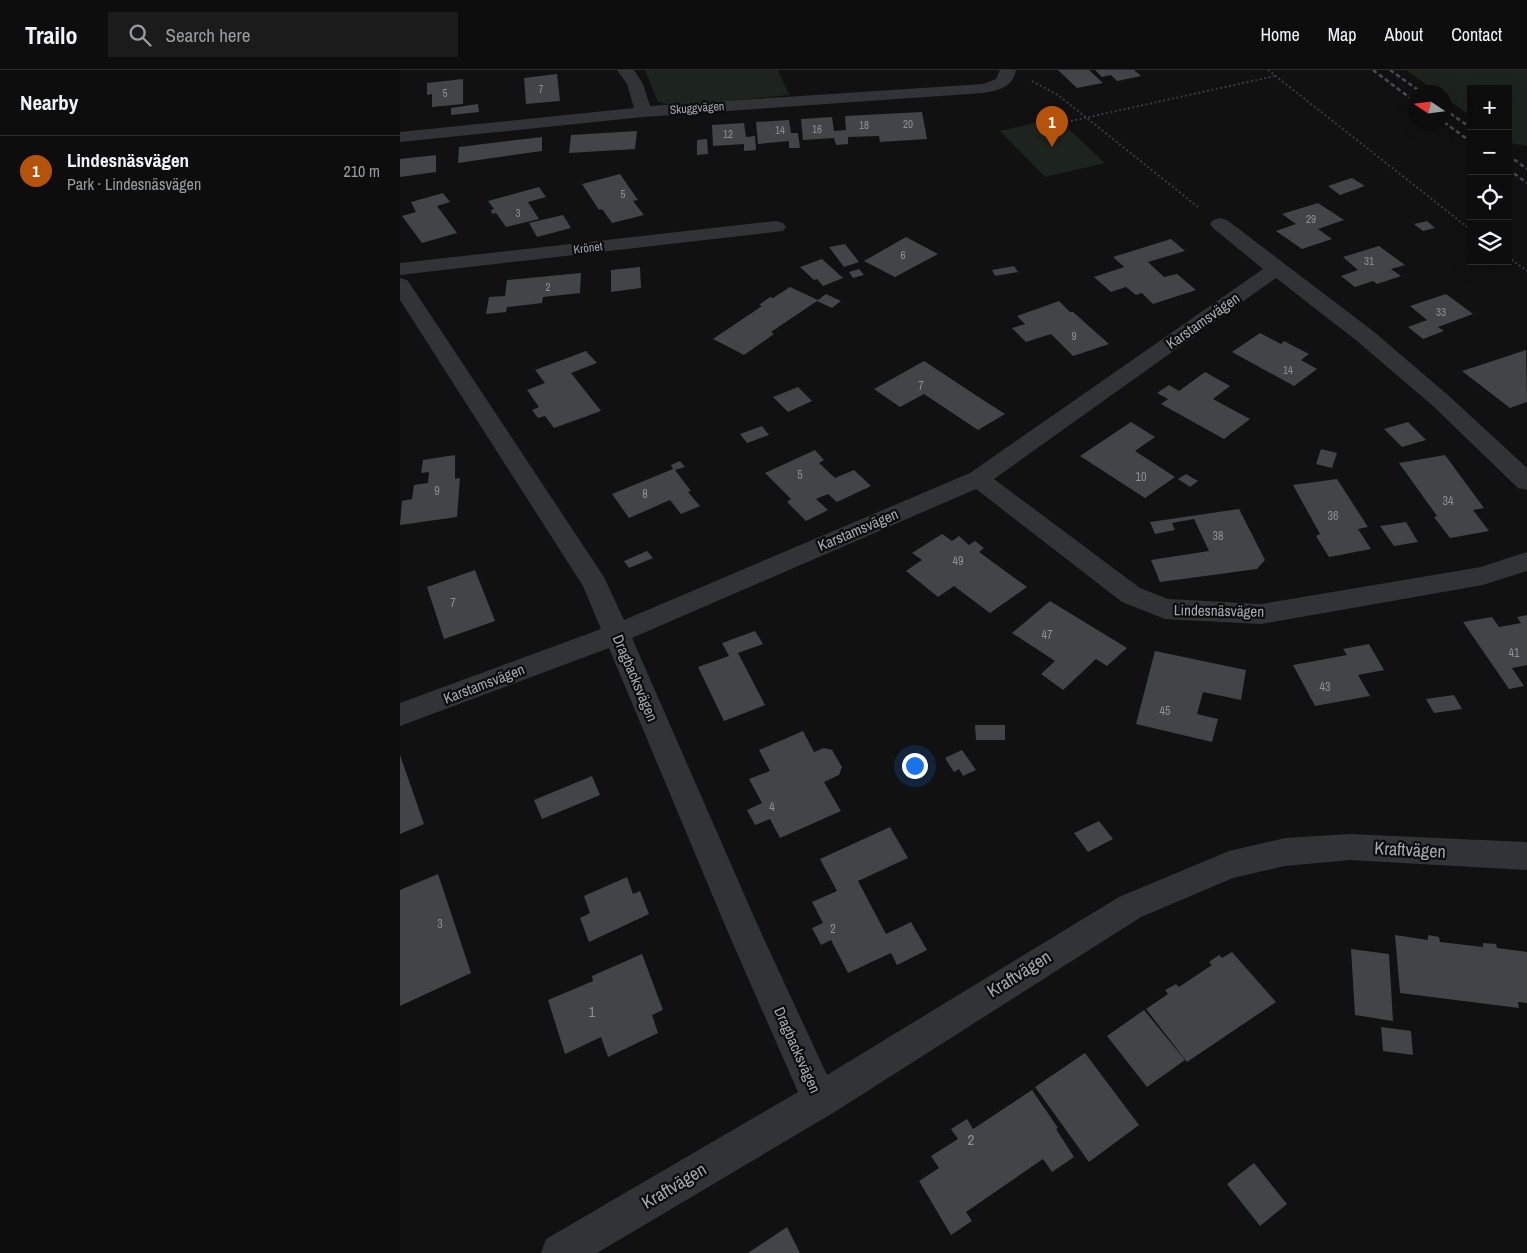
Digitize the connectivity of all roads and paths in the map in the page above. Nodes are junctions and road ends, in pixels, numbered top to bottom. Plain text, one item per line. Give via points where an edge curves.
1 (625, 70) edge
2 (1268, 70) edge
3 (1276, 76) junction
4 (1003, 78) edge
5 (643, 112) junction
6 (1086, 117) junction
7 (1062, 123) dead end
8 (400, 137) edge
9 (1220, 224) joint
10 (776, 227) dead end
11 (1467, 227) edge
12 (1512, 261) edge
13 (400, 269) edge
14 (1276, 269) junction
15 (1527, 271) edge
16 (400, 284) edge
17 (978, 479) junction
18 (1527, 482) edge
19 (1527, 561) edge
20 (616, 634) junction
21 (400, 715) edge
22 (1527, 856) edge
23 (820, 1100) junction
24 (560, 1253) edge

1 - 5 street via 640,93
2 - 3 path
3 - 6 path
3 - 11 path
4 - 5 street, Skuggvägen via 978,90
4 - 6 path via 1031,81 1048,88
5 - 8 street, Skuggvägen
6 - 7 path
6 - 9 path
9 - 14 street
10 - 13 street, Krönet
12 - 15 path
14 - 17 street, Karstamsvägen
14 - 18 street via 1365,336 1442,401
16 - 20 street, Dragbacksvägen via 594,584
17 - 19 street, Lindesnäsvägen via 1131,595 1165,609 1261,614 1483,576
17 - 20 street, Karstamsvägen
20 - 21 street, Karstamsvägen
20 - 23 street, Dragbacksvägen
22 - 23 street, Kraftvägen via 1350,847 1284,852 1229,865 1130,907
23 - 24 street, Kraftvägen

